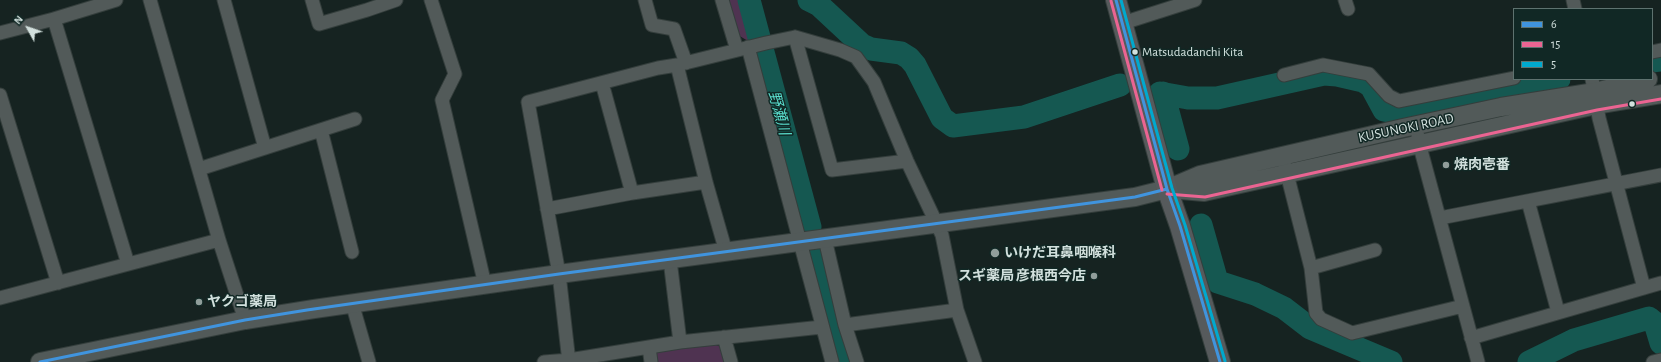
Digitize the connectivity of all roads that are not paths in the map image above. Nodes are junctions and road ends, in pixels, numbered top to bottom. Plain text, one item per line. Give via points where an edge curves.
1 (116, 0) edge
2 (150, 0) edge
3 (224, 0) edge
4 (312, 0) edge
5 (396, 0) edge
6 (431, 0) edge
7 (645, 0) edge
8 (722, 0) edge
9 (1116, 0) edge
10 (1195, 0) edge
11 (366, 5) edge
12 (54, 19) junction
13 (1123, 23) junction
14 (0, 33) edge
15 (795, 37) junction
16 (752, 46) junction
17 (682, 64) junction
18 (1284, 75) dead end
19 (1513, 78) edge
20 (1643, 80) edge
21 (602, 83) junction
22 (1594, 89) edge
23 (1661, 94) edge
24 (0, 95) edge
25 (355, 119) dead end
26 (1417, 125) junction
27 (321, 130) junction
28 (1419, 143) junction
29 (265, 148) junction
30 (907, 161) junction
31 (1285, 164) junction
32 (199, 169) junction
33 (1661, 175) edge
34 (706, 182) junction
35 (1616, 183) junction
36 (1167, 189) junction
37 (632, 193) junction
38 (1528, 201) junction
39 (548, 209) junction
40 (1440, 218) junction
41 (936, 224) junction
42 (825, 239) junction
43 (219, 240) junction
44 (800, 243) junction
45 (1376, 250) dead end
46 (352, 252) dead end
47 (726, 252) junction
48 (670, 260) junction
49 (128, 264) junction
50 (1311, 268) junction
51 (559, 274) junction
52 (58, 283) junction
53 (1661, 283) edge
54 (485, 285) junction
55 (1644, 288) junction
56 (0, 298) edge
57 (352, 303) junction
58 (1463, 306) junction
59 (957, 310) junction
60 (1558, 312) junction
61 (245, 320) junction
62 (845, 325) junction
63 (822, 327) junction
64 (724, 337) junction
65 (1471, 338) junction
66 (680, 342) junction
67 (649, 347) junction
68 (1661, 360) edge
69 (569, 361) edge
70 (40, 362) edge
71 (369, 362) edge
72 (544, 362) edge
73 (651, 362) edge
74 (731, 362) edge
75 (832, 362) edge
76 (857, 362) edge
77 (975, 362) edge
78 (1220, 362) edge
79 (1478, 362) edge
80 (1654, 362) edge

1 - 12 street
2 - 32 street
3 - 29 street
4 - 11 street via 319,24
5 - 11 street
6 - 54 street via 455,74 442,100
7 - 17 street via 652,26 674,29
8 - 16 street
9 - 13 main road
10 - 13 street
12 - 14 street
12 - 49 street
13 - 36 main road
15 - 16 street
15 - 30 street via 856,57 874,82
15 - 30 street via 832,170
16 - 17 street
16 - 44 street
17 - 21 street
17 - 34 street
18 - 19 street via 1323,65 1369,74 1389,96 1399,101
20 - 22 street, KUSUNOKI ROAD
21 - 37 street
21 - 39 street via 528,102
22 - 23 street, KUSUNOKI ROAD
22 - 26 street, KUSUNOKI ROAD
22 - 28 street, KUSUNOKI ROAD
22 - 35 street
24 - 52 street
25 - 27 street
26 - 28 street
26 - 31 street, KUSUNOKI ROAD
27 - 29 street
27 - 46 street
28 - 31 street, KUSUNOKI ROAD
28 - 40 street
29 - 32 street
30 - 41 street
31 - 36 street, KUSUNOKI ROAD via 1200,176
31 - 50 street
32 - 43 street
33 - 35 street
34 - 37 street
34 - 47 street
35 - 38 street
35 - 55 street
36 - 41 street, KUSUNOKI ROAD via 1135,197
36 - 78 main road
37 - 39 street
38 - 40 street
38 - 60 street
39 - 51 street
40 - 58 street
41 - 42 street, KUSUNOKI ROAD
41 - 59 street via 942,235
42 - 44 street, KUSUNOKI ROAD
42 - 62 street
43 - 49 street
43 - 61 street
44 - 47 street, KUSUNOKI ROAD
44 - 63 street
45 - 50 street
47 - 48 street, KUSUNOKI ROAD
48 - 51 street, KUSUNOKI ROAD
48 - 66 street
49 - 52 street
50 - 58 street via 1316,313 1321,319 1352,333
51 - 54 street, KUSUNOKI ROAD
51 - 69 street
52 - 56 street
53 - 55 street
54 - 57 street, KUSUNOKI ROAD
55 - 60 street
57 - 61 street, KUSUNOKI ROAD
57 - 71 street
58 - 65 street
59 - 62 street
59 - 77 street
60 - 65 street
61 - 70 street, KUSUNOKI ROAD
62 - 76 street
63 - 64 street
63 - 75 street
64 - 66 street
64 - 74 street
65 - 79 street
66 - 67 street
67 - 69 street
67 - 73 street
68 - 80 street
69 - 72 street

